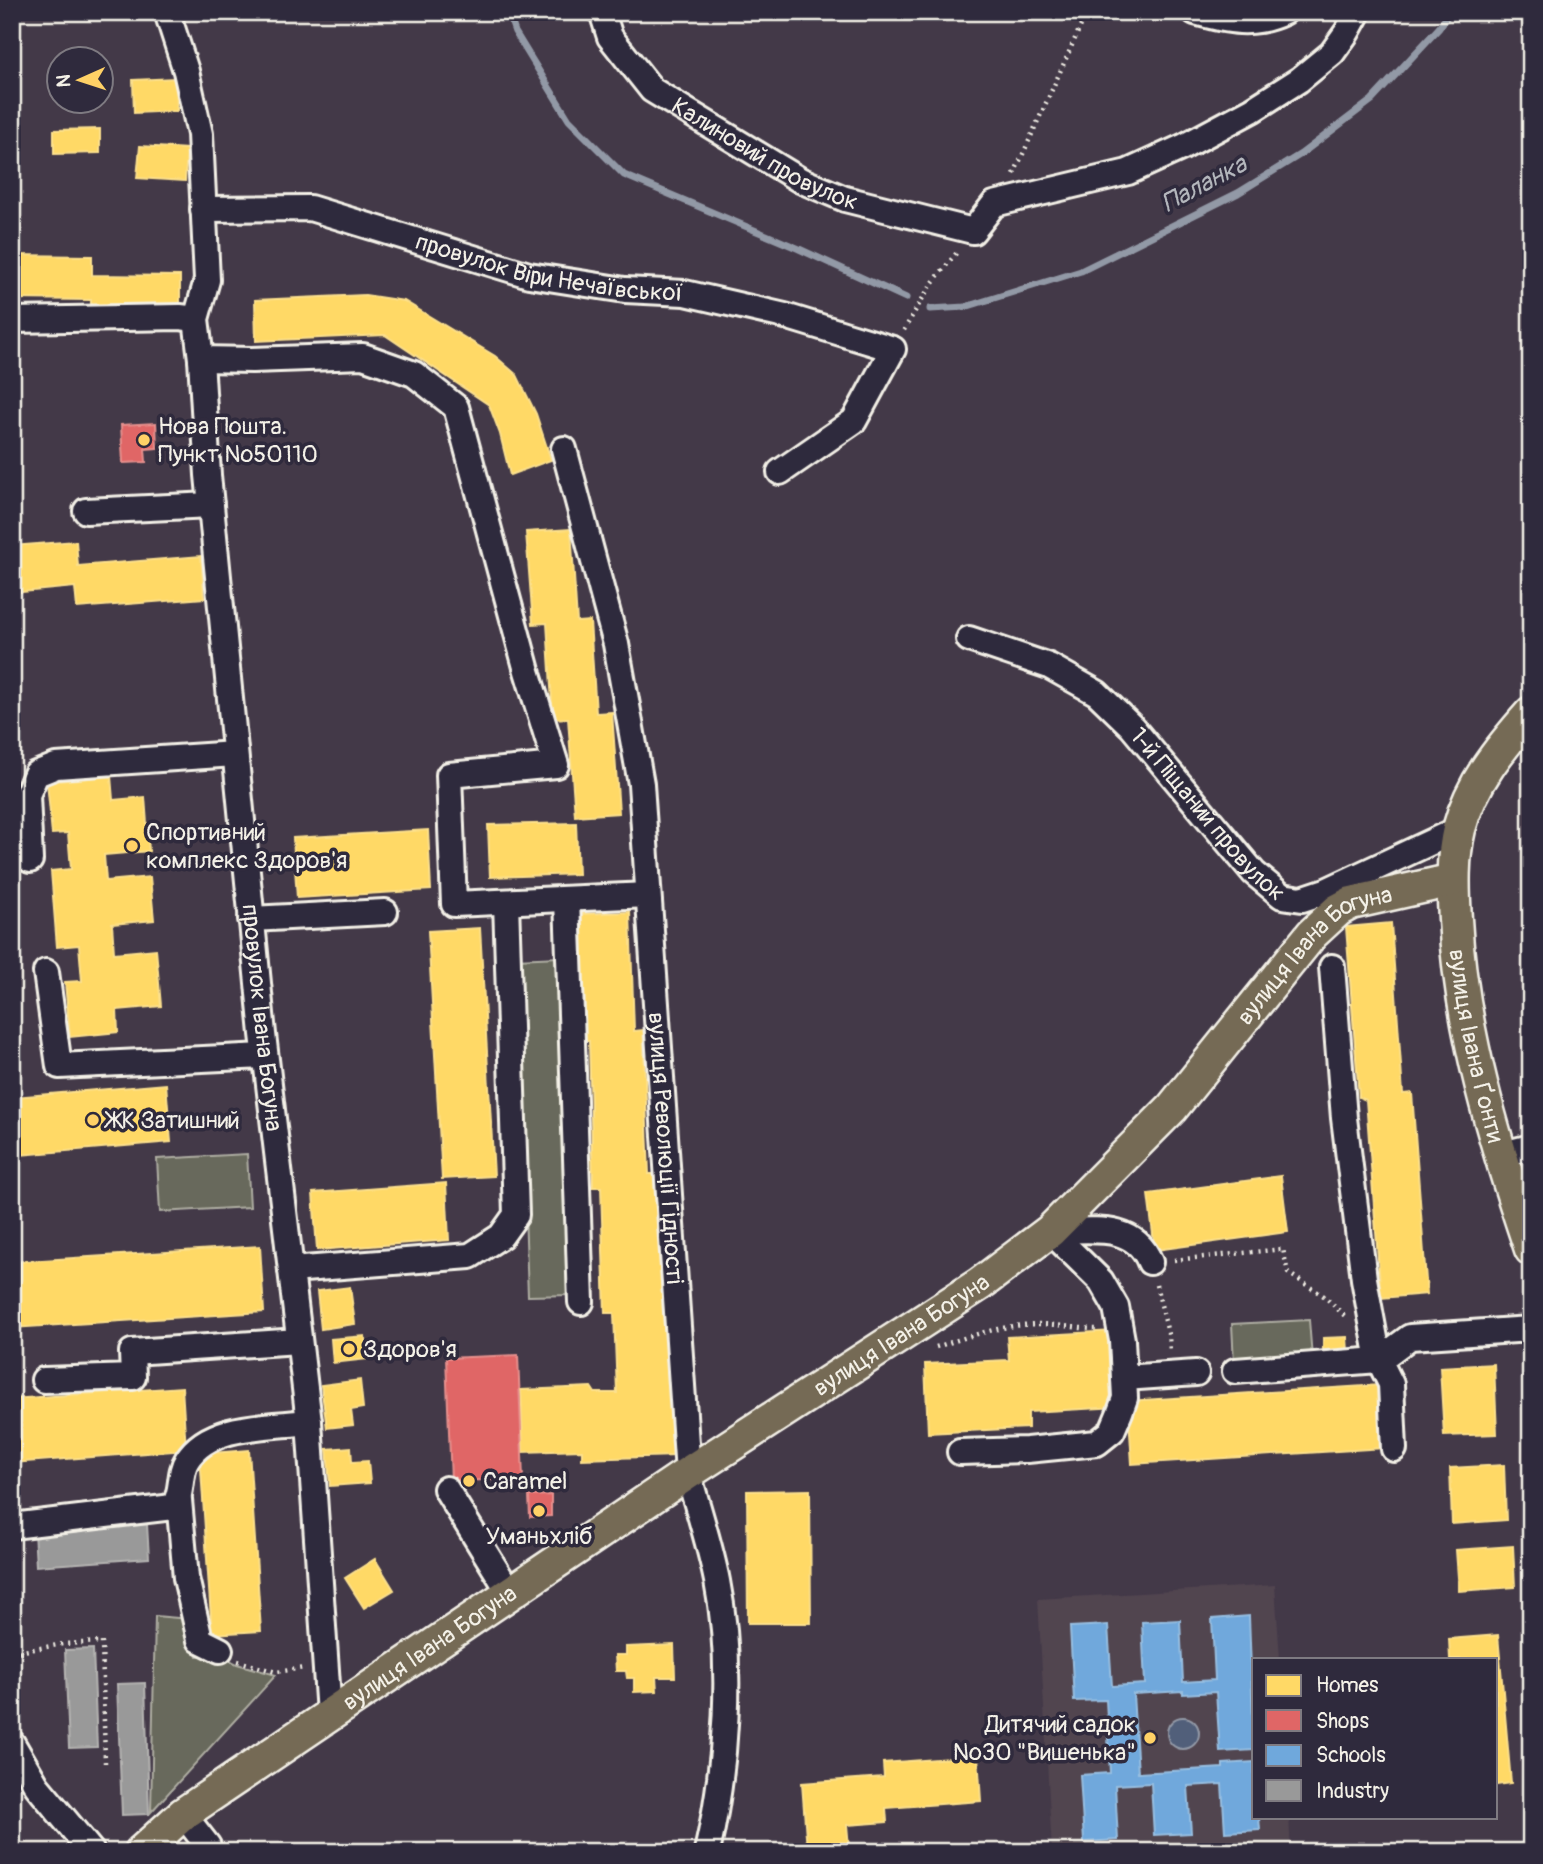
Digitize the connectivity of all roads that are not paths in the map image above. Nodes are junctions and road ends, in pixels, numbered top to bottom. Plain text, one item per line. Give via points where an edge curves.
1 (167, 12) edge
2 (602, 12) edge
3 (1195, 12) edge
4 (1284, 12) edge
5 (1358, 12) edge
6 (203, 209) junction
7 (196, 319) junction
8 (12, 320) edge
9 (201, 359) junction
10 (564, 449) dead end
11 (780, 472) dead end
12 (211, 505) junction
13 (86, 511) dead end
14 (970, 639) dead end
15 (1531, 713) edge
16 (236, 754) junction
17 (1459, 829) junction
18 (30, 860) dead end
19 (1452, 880) junction
20 (648, 895) junction
21 (567, 899) junction
22 (506, 902) junction
23 (385, 912) dead end
24 (251, 919) junction
25 (1332, 967) dead end
26 (46, 972) dead end
27 (265, 1056) junction
28 (1531, 1147) edge
29 (1499, 1155) junction
30 (1050, 1231) junction
31 (1531, 1250) edge
32 (1150, 1262) road end
33 (290, 1270) junction
34 (581, 1303) dead end
35 (1531, 1329) edge
36 (299, 1341) junction
37 (1379, 1360) junction
38 (1235, 1371) dead end
39 (1184, 1374) road end
40 (1124, 1378) junction
41 (44, 1380) dead end
42 (309, 1422) junction
43 (1394, 1449) dead end
44 (960, 1452) dead end
45 (688, 1473) junction
46 (446, 1489) dead end
47 (179, 1500) junction
48 (12, 1526) edge
49 (510, 1593) junction
50 (220, 1650) road end
51 (328, 1704) junction
52 (12, 1743) edge
53 (183, 1814) junction
54 (92, 1852) edge
55 (141, 1852) edge
56 (209, 1852) edge
57 (707, 1852) edge

1 - 6 street via 200,134
2 - 5 street, Калиновий провулок via 610,37 652,90 800,180 845,199 973,231 994,204 1128,172 1252,110 1332,52
3 - 4 street via 1243,22 1267,20
6 - 7 street via 207,280
6 - 11 street, провулок Віри Нечаївської via 310,208 529,275 625,290 685,293 785,316 893,349 855,421
7 - 8 street
7 - 9 street, провулок Івана Богуна
9 - 12 street, провулок Івана Богуна
9 - 22 street via 363,356 414,374 456,407 556,765 449,775 454,904
10 - 20 street, вулиця Революції Гідності via 616,644 641,784
12 - 13 street
12 - 16 street, провулок Івана Богуна
14 - 17 street, 1-й Піщаний провулок via 1049,666 1097,693 1132,727 1254,873 1282,896 1302,899 1326,891
15 - 17 main road via 1476,785
16 - 18 street via 56,766 36,774 27,794
16 - 24 street, провулок Івана Богуна
17 - 19 main road
19 - 29 main road, вулиця Івана Ґонти via 1457,958
19 - 30 main road, вулиця Івана Богуна via 1352,903 1326,920 1172,1108
20 - 21 street
20 - 45 street, вулиця Революції Гідності
21 - 22 street
21 - 34 street via 563,935
22 - 33 street via 516,1215 500,1236 470,1256
23 - 24 street
24 - 27 street, провулок Івана Богуна
25 - 37 street via 1364,1279
26 - 27 street via 58,1066
27 - 33 street, провулок Івана Богуна
28 - 29 street
29 - 31 main road, вулиця Івана Ґонти
30 - 32 street via 1120,1232 1134,1240
30 - 40 street via 1101,1280 1116,1307 1125,1340
30 - 45 main road, вулиця Івана Богуна via 979,1284
33 - 36 street, провулок Івана Богуна
35 - 37 street via 1410,1337
36 - 41 street via 132,1352 132,1377
36 - 42 street, провулок Івана Богуна
37 - 38 street
37 - 43 street via 1391,1384
39 - 40 street
40 - 44 street via 1120,1412 1112,1431 1097,1443
42 - 47 street via 234,1431 209,1439 186,1461
42 - 51 street, провулок Івана Богуна
45 - 49 main road, вулиця Івана Богуна
45 - 57 street, вулиця Революції Гідності via 717,1582 725,1640 723,1752
46 - 49 street
47 - 48 street via 173,1507
47 - 50 street via 186,1578 200,1640
49 - 51 main road, вулиця Івана Богуна
51 - 53 main road, вулиця Івана Богуна
52 - 54 street via 37,1786
53 - 55 main road, вулиця Івана Богуна
53 - 56 street

